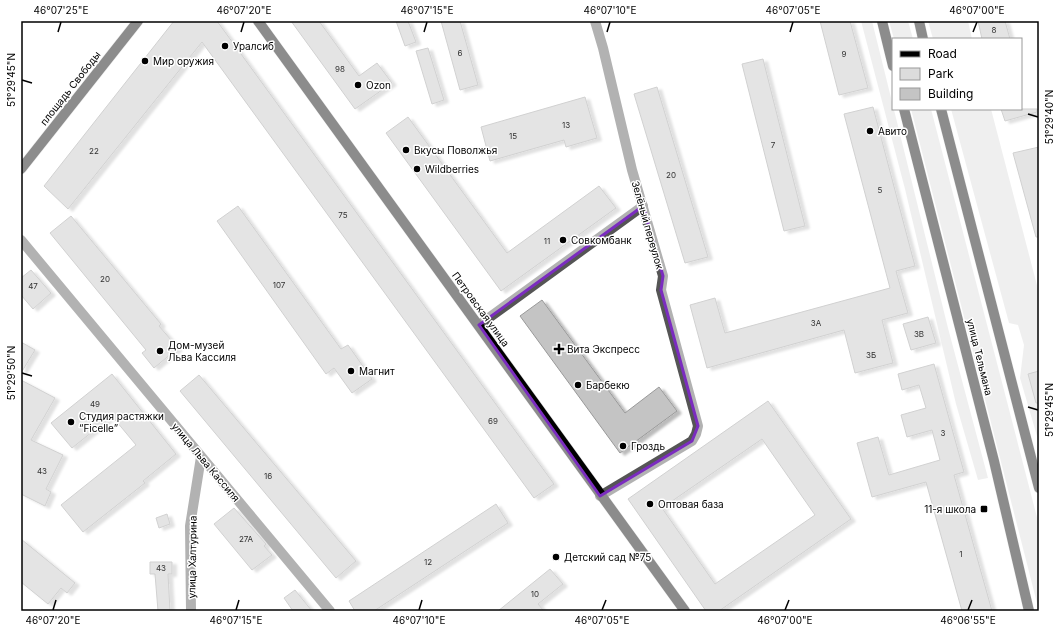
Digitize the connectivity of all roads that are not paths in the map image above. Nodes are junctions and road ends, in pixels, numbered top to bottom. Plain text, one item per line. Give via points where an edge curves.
1 (138, 21) edge
2 (258, 21) edge
3 (595, 21) edge
4 (882, 21) edge
5 (919, 21) edge
6 (923, 38) edge
7 (892, 62) edge
8 (904, 110) edge
9 (941, 110) edge
10 (21, 170) edge
11 (643, 206) junction
12 (21, 240) edge
13 (478, 325) junction
14 (201, 457) junction
15 (1039, 488) edge
16 (600, 496) junction
17 (191, 611) edge
18 (330, 611) edge
19 (685, 611) edge
20 (1029, 611) edge

1 - 10 main road, площадь Свободы
2 - 13 main road, Петровская улица
3 - 11 street, Зелёный переулок
4 - 7 main road
5 - 6 main road
8 - 20 main road, улица Тельмана via 994,461
9 - 15 main road
11 - 13 street
11 - 16 street, Зелёный переулок via 663,276 661,290 698,426 692,441
12 - 14 street, улица Льва Кассиля
13 - 16 main road, Петровская улица
14 - 17 street, улица Халтурина via 190,526
14 - 18 street, улица Льва Кассиля
16 - 19 main road, Петровская улица

